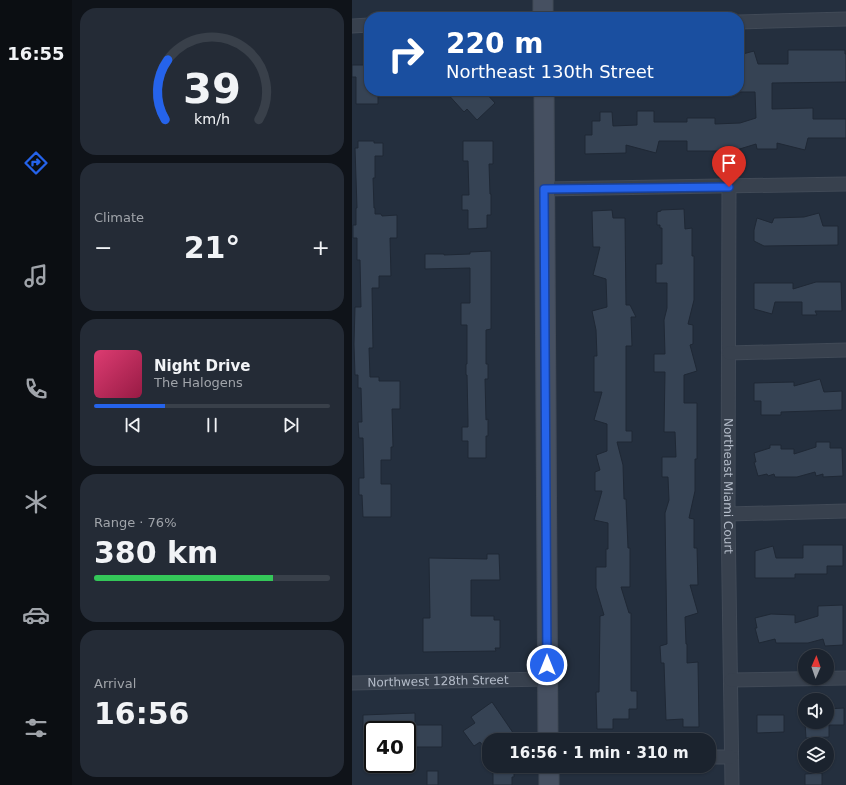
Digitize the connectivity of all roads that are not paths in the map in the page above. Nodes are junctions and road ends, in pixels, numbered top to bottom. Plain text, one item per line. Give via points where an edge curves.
1 (543, 0) edge
2 (543, 12) edge
3 (846, 19) edge
4 (744, 22) edge
5 (364, 25) edge
6 (352, 26) edge
7 (544, 96) edge
8 (846, 184) edge
9 (729, 187) junction
10 (544, 189) junction
11 (846, 350) edge
12 (729, 353) junction
13 (846, 511) edge
14 (728, 514) junction
15 (846, 678) edge
16 (547, 679) junction
17 (731, 680) junction
18 (352, 683) edge
19 (548, 733) edge
20 (716, 757) edge
21 (731, 757) junction
22 (548, 773) edge
23 (549, 785) edge
24 (732, 785) edge

1 - 2 street
3 - 4 street
5 - 6 street
7 - 10 street
8 - 9 street
9 - 10 street
9 - 12 street, Northeast Miami Court
10 - 16 street
11 - 12 street
12 - 14 street, Northeast Miami Court
13 - 14 street
14 - 17 street, Northeast Miami Court
15 - 17 street
16 - 18 street, Northwest 128th Street
16 - 19 street
17 - 21 street, Northeast Miami Court
20 - 21 street
21 - 24 street, Northeast Miami Court
22 - 23 street

